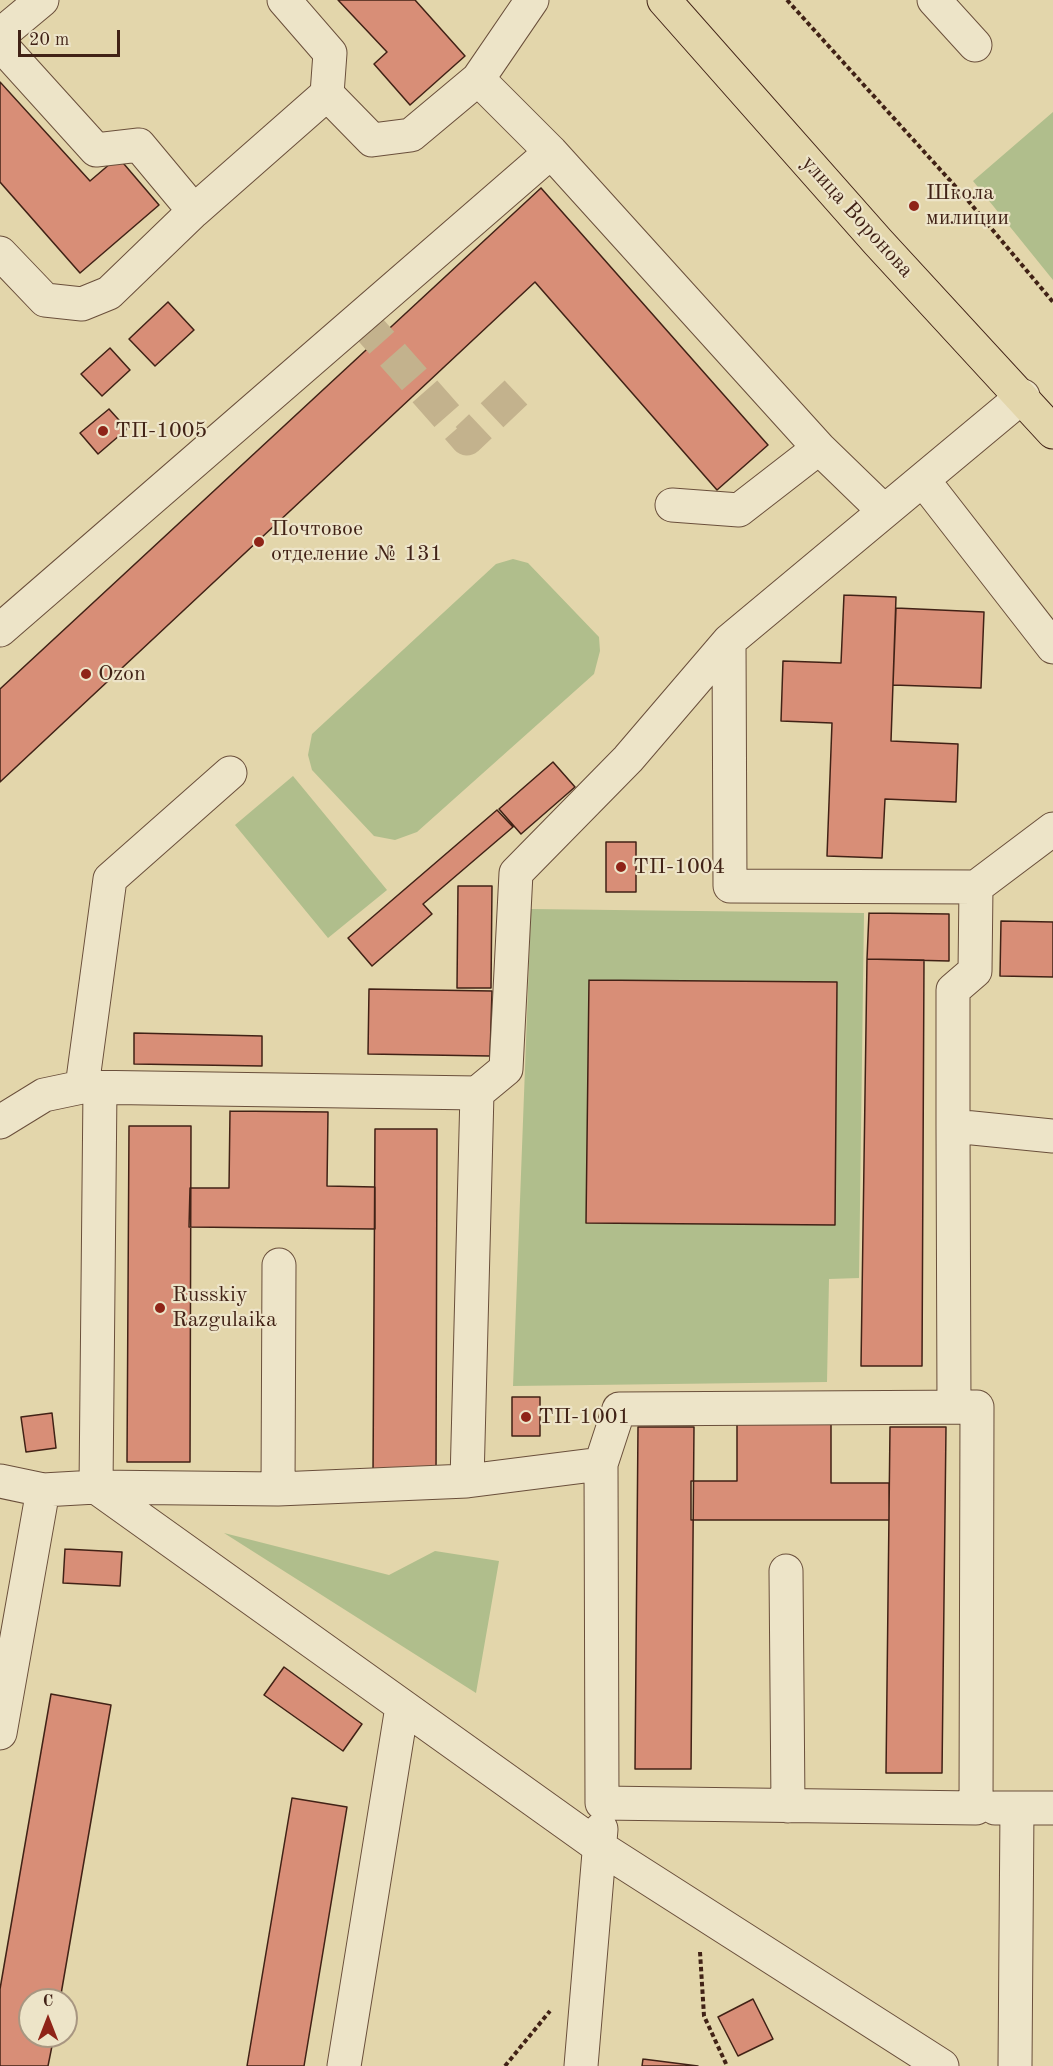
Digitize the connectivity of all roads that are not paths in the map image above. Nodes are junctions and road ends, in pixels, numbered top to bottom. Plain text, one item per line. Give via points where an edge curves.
1 (42, 0) edge
2 (284, 0) edge
3 (532, 0) edge
4 (664, 0) edge
5 (934, 0) edge
6 (0, 35) edge
7 (0, 44) edge
8 (975, 45) dead end
9 (478, 79) junction
10 (327, 93) junction
11 (551, 152) junction
12 (194, 211) junction
13 (0, 253) edge
14 (1023, 396) junction
15 (1053, 432) edge
16 (819, 448) junction
17 (923, 480) junction
18 (672, 505) dead end
19 (884, 511) junction
20 (0, 630) edge
21 (729, 641) junction
22 (1053, 647) edge
23 (230, 773) dead end
24 (1053, 829) edge
25 (976, 887) junction
26 (91, 1088) junction
27 (477, 1093) junction
28 (0, 1122) edge
29 (953, 1126) junction
30 (1053, 1136) edge
31 (279, 1266) dead end
32 (954, 1407) junction
33 (600, 1464) junction
34 (0, 1481) edge
35 (467, 1481) junction
36 (96, 1487) junction
37 (278, 1489) junction
38 (43, 1490) junction
39 (786, 1571) dead end
40 (402, 1707) junction
41 (0, 1733) edge
42 (602, 1803) junction
43 (788, 1806) junction
44 (976, 1808) junction
45 (1017, 1808) junction
46 (1053, 1808) edge
47 (600, 1848) junction
48 (344, 2066) edge
49 (581, 2066) edge
50 (942, 2066) edge
51 (1015, 2066) edge

1 - 6 lane
2 - 10 lane via 330,53
3 - 9 lane
4 - 14 main road, улица Воронова via 878,242
5 - 8 lane
7 - 12 lane via 96,150 139,145
9 - 10 lane via 411,135 372,140
9 - 11 lane
10 - 12 lane
11 - 16 lane
11 - 20 lane
12 - 13 lane via 108,293 82,304 45,300
14 - 15 main road, улица Воронова
14 - 17 lane
16 - 18 lane via 739,510
16 - 19 lane
17 - 19 lane
17 - 22 lane
19 - 21 lane
21 - 25 lane via 729,886
21 - 27 lane via 628,759 516,873 506,1069
23 - 26 lane via 110,879
24 - 25 lane
25 - 29 lane via 975,971 953,990
26 - 27 lane
26 - 28 lane via 45,1095
26 - 36 lane
27 - 35 lane
29 - 30 lane
29 - 32 lane
31 - 37 lane
32 - 33 lane via 619,1409
32 - 44 lane via 977,1407
33 - 35 lane
33 - 42 lane
34 - 38 lane
35 - 37 lane
36 - 37 lane
36 - 38 lane
36 - 40 lane
38 - 41 lane
39 - 43 lane
40 - 47 lane
40 - 48 lane
42 - 43 lane
42 - 47 lane
43 - 44 lane
44 - 45 lane
45 - 46 lane
45 - 51 lane
47 - 49 lane
47 - 50 lane

